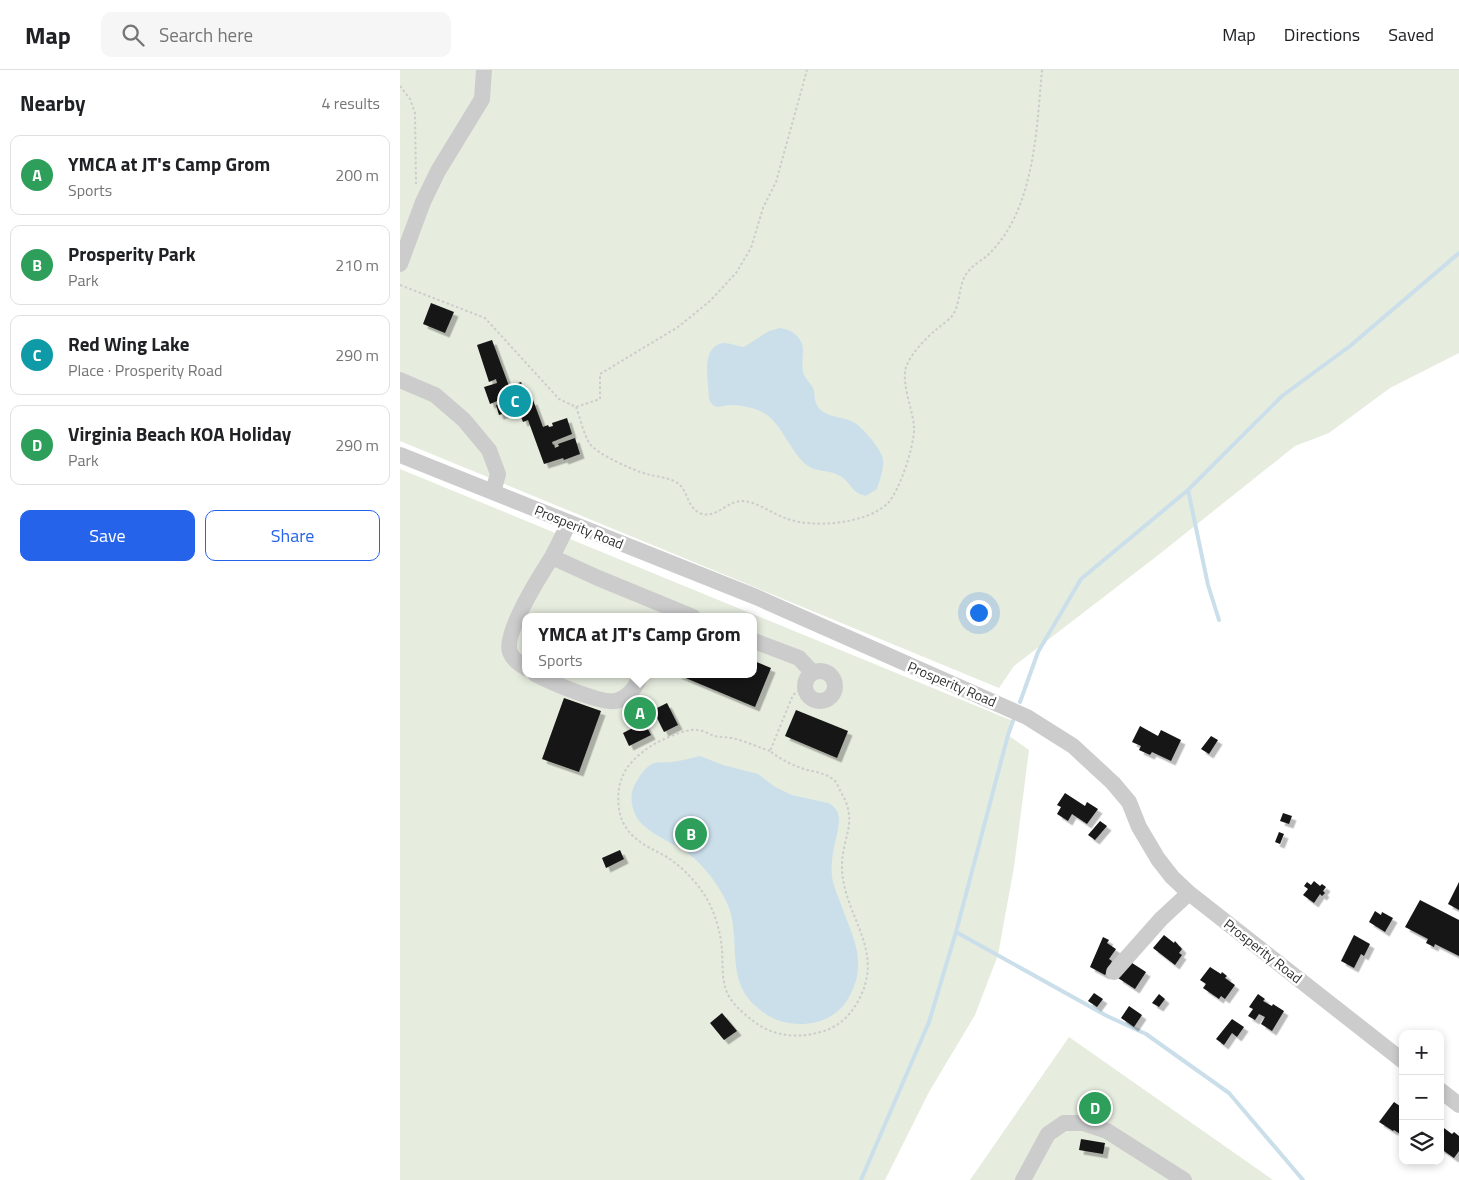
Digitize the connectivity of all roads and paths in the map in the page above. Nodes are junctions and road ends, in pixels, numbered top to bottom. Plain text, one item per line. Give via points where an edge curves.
1 (484, 70) edge
2 (807, 70) edge
3 (1042, 70) edge
4 (400, 86) edge
5 (423, 202) junction
6 (400, 264) edge
7 (400, 285) edge
8 (400, 380) edge
9 (576, 407) junction
10 (400, 454) edge
11 (493, 492) junction
12 (569, 523) junction
13 (552, 557) junction
14 (668, 612) edge
15 (757, 642) edge
16 (522, 665) edge
17 (812, 672) junction
18 (545, 678) edge
19 (640, 678) edge
20 (804, 688) junction
21 (770, 751) junction
22 (1189, 893) junction
23 (1114, 972) dead end
24 (1399, 1058) edge
25 (1444, 1093) edge
26 (1459, 1105) edge
27 (1023, 1180) edge
28 (1184, 1180) edge

1 - 5 street via 482,99
2 - 9 path via 776,182 763,208 751,248 736,273 710,301 678,327 600,374 600,399
3 - 9 path via 1027,186 1017,214 989,254 964,277 954,315 932,333 910,358 905,372 914,426 913,446 898,486 890,501 879,511 837,522 798,523 753,503 740,501 730,503 713,514 702,514 694,510 677,482 636,471 590,444
4 - 5 path via 410,99 415,114 416,182
5 - 6 street
7 - 9 path via 484,318 559,398
8 - 11 street via 435,395 464,420 489,450 498,474
10 - 11 street, Prosperity Road
11 - 12 street, Prosperity Road
12 - 13 street
12 - 22 street, Prosperity Road via 756,597 1040,724 1073,746 1113,783 1129,802 1139,828 1158,859
13 - 14 street
13 - 16 street via 527,598 512,632 509,650
15 - 17 street via 798,658
17 - 20 street
17 - 20 street via 830,674 835,680 836,690 824,702 808,696
18 - 19 street via 585,695 615,701 634,690
20 - 21 path via 793,695
21 - 21 path via 782,760 835,781 845,798 851,820 842,866 844,885 868,954 867,977 863,994 844,1020 829,1030 809,1035 773,1032 755,1023 729,997 719,932 700,887 669,859 628,832 620,817 617,798 618,784 632,760 652,746 681,733 696,729
22 - 23 street
22 - 24 street, Prosperity Road
25 - 26 street
27 - 28 street via 1048,1134 1064,1123 1083,1123 1107,1131

